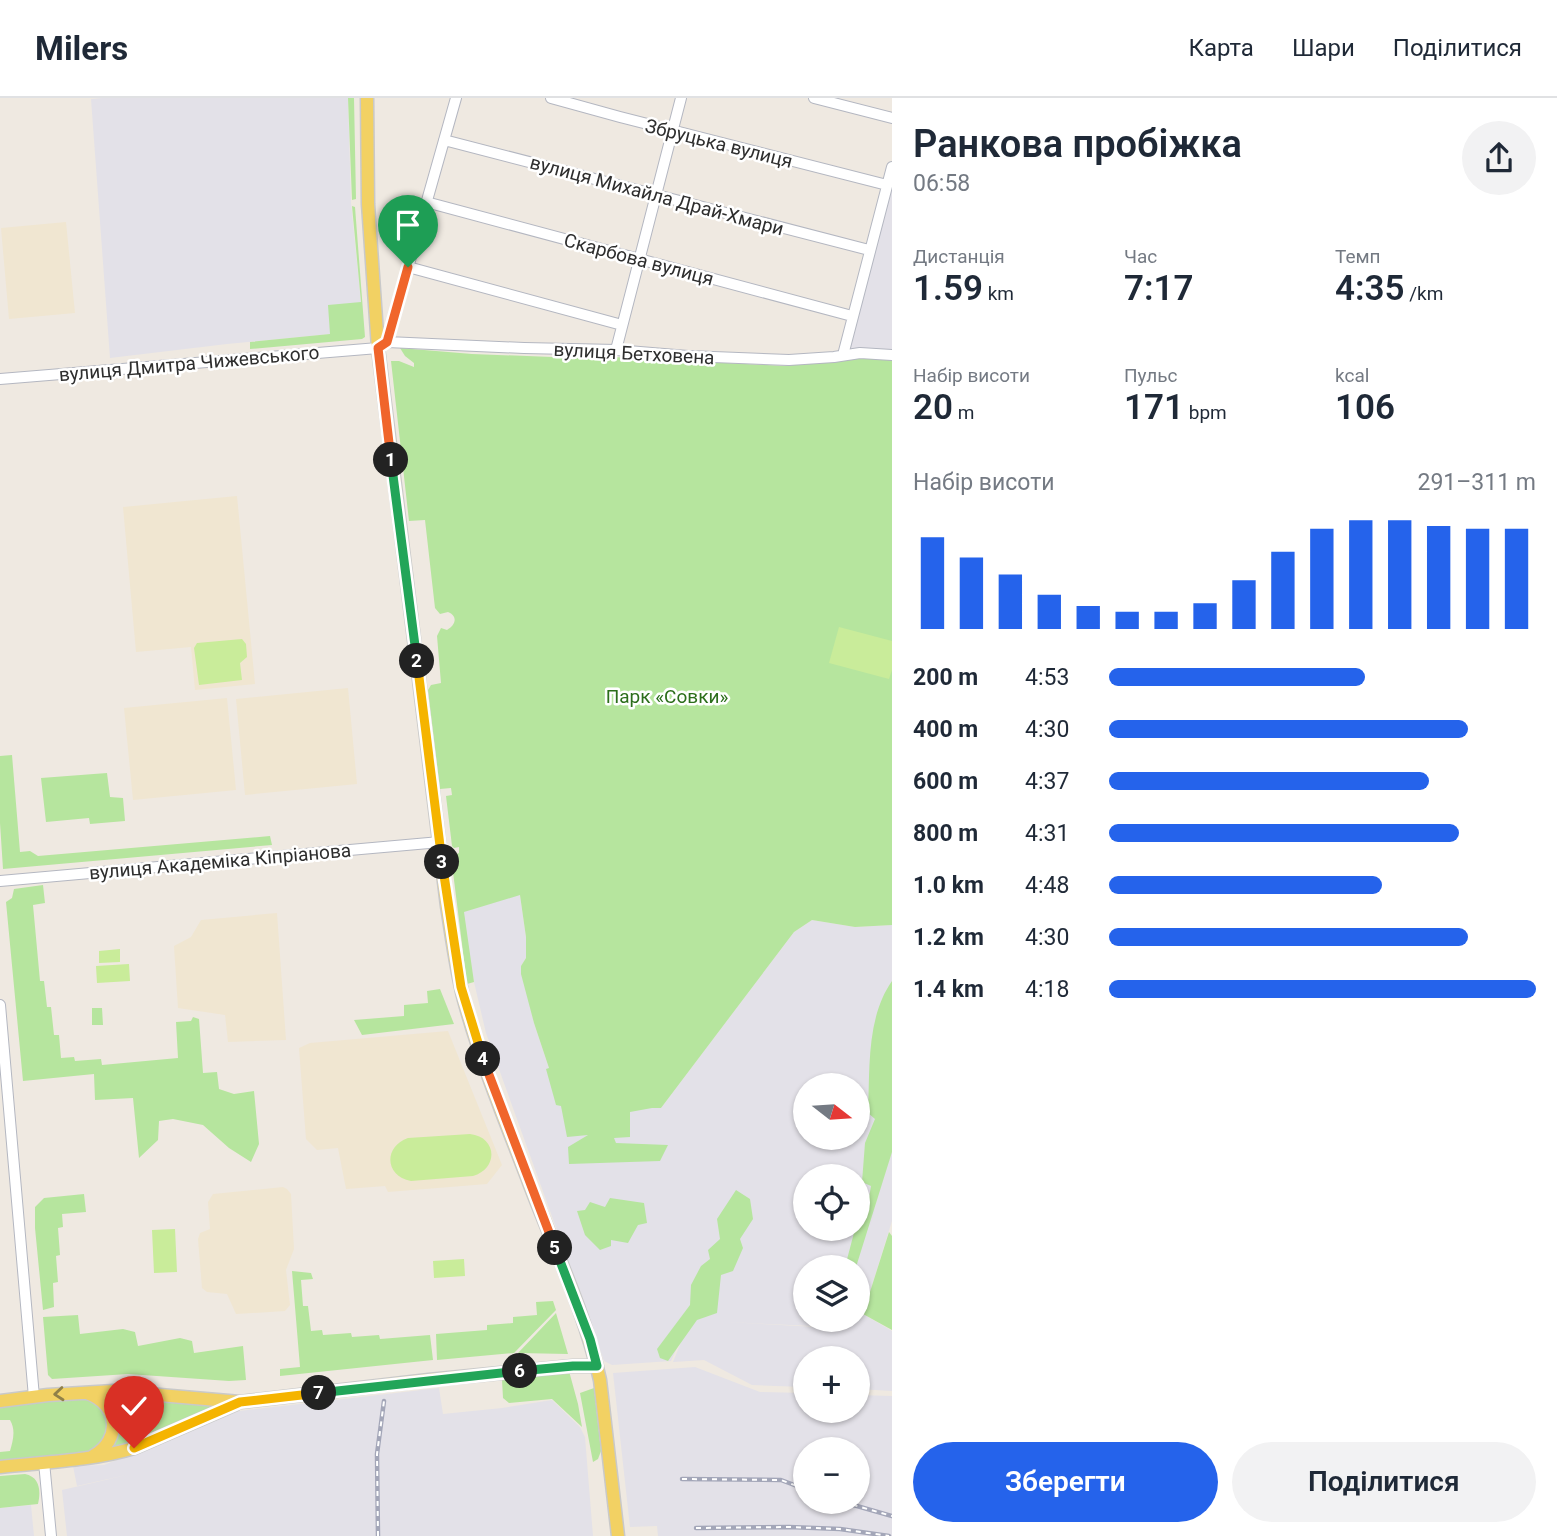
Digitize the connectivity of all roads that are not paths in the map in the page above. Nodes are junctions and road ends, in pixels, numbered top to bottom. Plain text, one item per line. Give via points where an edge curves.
1 (367, 98) edge
2 (456, 98) edge
3 (551, 98) edge
4 (681, 98) edge
5 (814, 98) edge
6 (892, 118) edge
7 (673, 131) junction
8 (444, 140) junction
9 (892, 167) edge
10 (887, 186) junction
11 (656, 195) junction
12 (426, 202) junction
13 (869, 250) junction
14 (639, 260) junction
15 (408, 267) junction
16 (852, 316) junction
17 (622, 325) junction
18 (382, 345) junction
19 (616, 350) junction
20 (843, 355) junction
21 (892, 355) edge
22 (0, 379) edge
23 (440, 842) junction
24 (0, 881) edge
25 (0, 1005) edge
26 (3, 1079) edge
27 (597, 1366) junction
28 (83, 1393) junction
29 (34, 1397) junction
30 (0, 1401) edge
31 (240, 1402) junction
32 (91, 1457) junction
33 (44, 1462) junction
34 (0, 1467) edge
35 (51, 1536) edge
36 (618, 1536) edge

1 - 18 main road via 368,204
2 - 8 street
3 - 7 street, Збруцька вулиця
4 - 7 street
5 - 6 street
7 - 10 street, Збруцька вулиця
7 - 11 street
8 - 11 street, вулиця Михайла Драй-Хмари
8 - 12 street
9 - 10 street
10 - 13 street
11 - 13 street, вулиця Михайла Драй-Хмари
11 - 14 street
12 - 14 street, Скарбова вулиця
12 - 15 street
13 - 16 street
14 - 16 street, Скарбова вулиця
14 - 17 street
15 - 17 street
15 - 18 street
16 - 20 street
17 - 19 street
18 - 19 street, вулиця Бетховена
18 - 22 street, вулиця Дмитра Чижевського
18 - 23 main road
19 - 20 street, вулиця Бетховена via 789,360
20 - 21 street, вулиця Бетховена
23 - 24 street, вулиця Академіка Кіпріанова
23 - 27 main road via 464,1001
25 - 26 street
26 - 29 street
27 - 31 main road
27 - 36 main road
28 -> 29 main road
28 - 31 main road via 114,1391
28 - 32 main road via 102,1401 112,1419 107,1445
29 - 30 main road
31 - 32 main road via 134,1448
32 - 33 main road
33 - 34 main road
33 - 35 street

